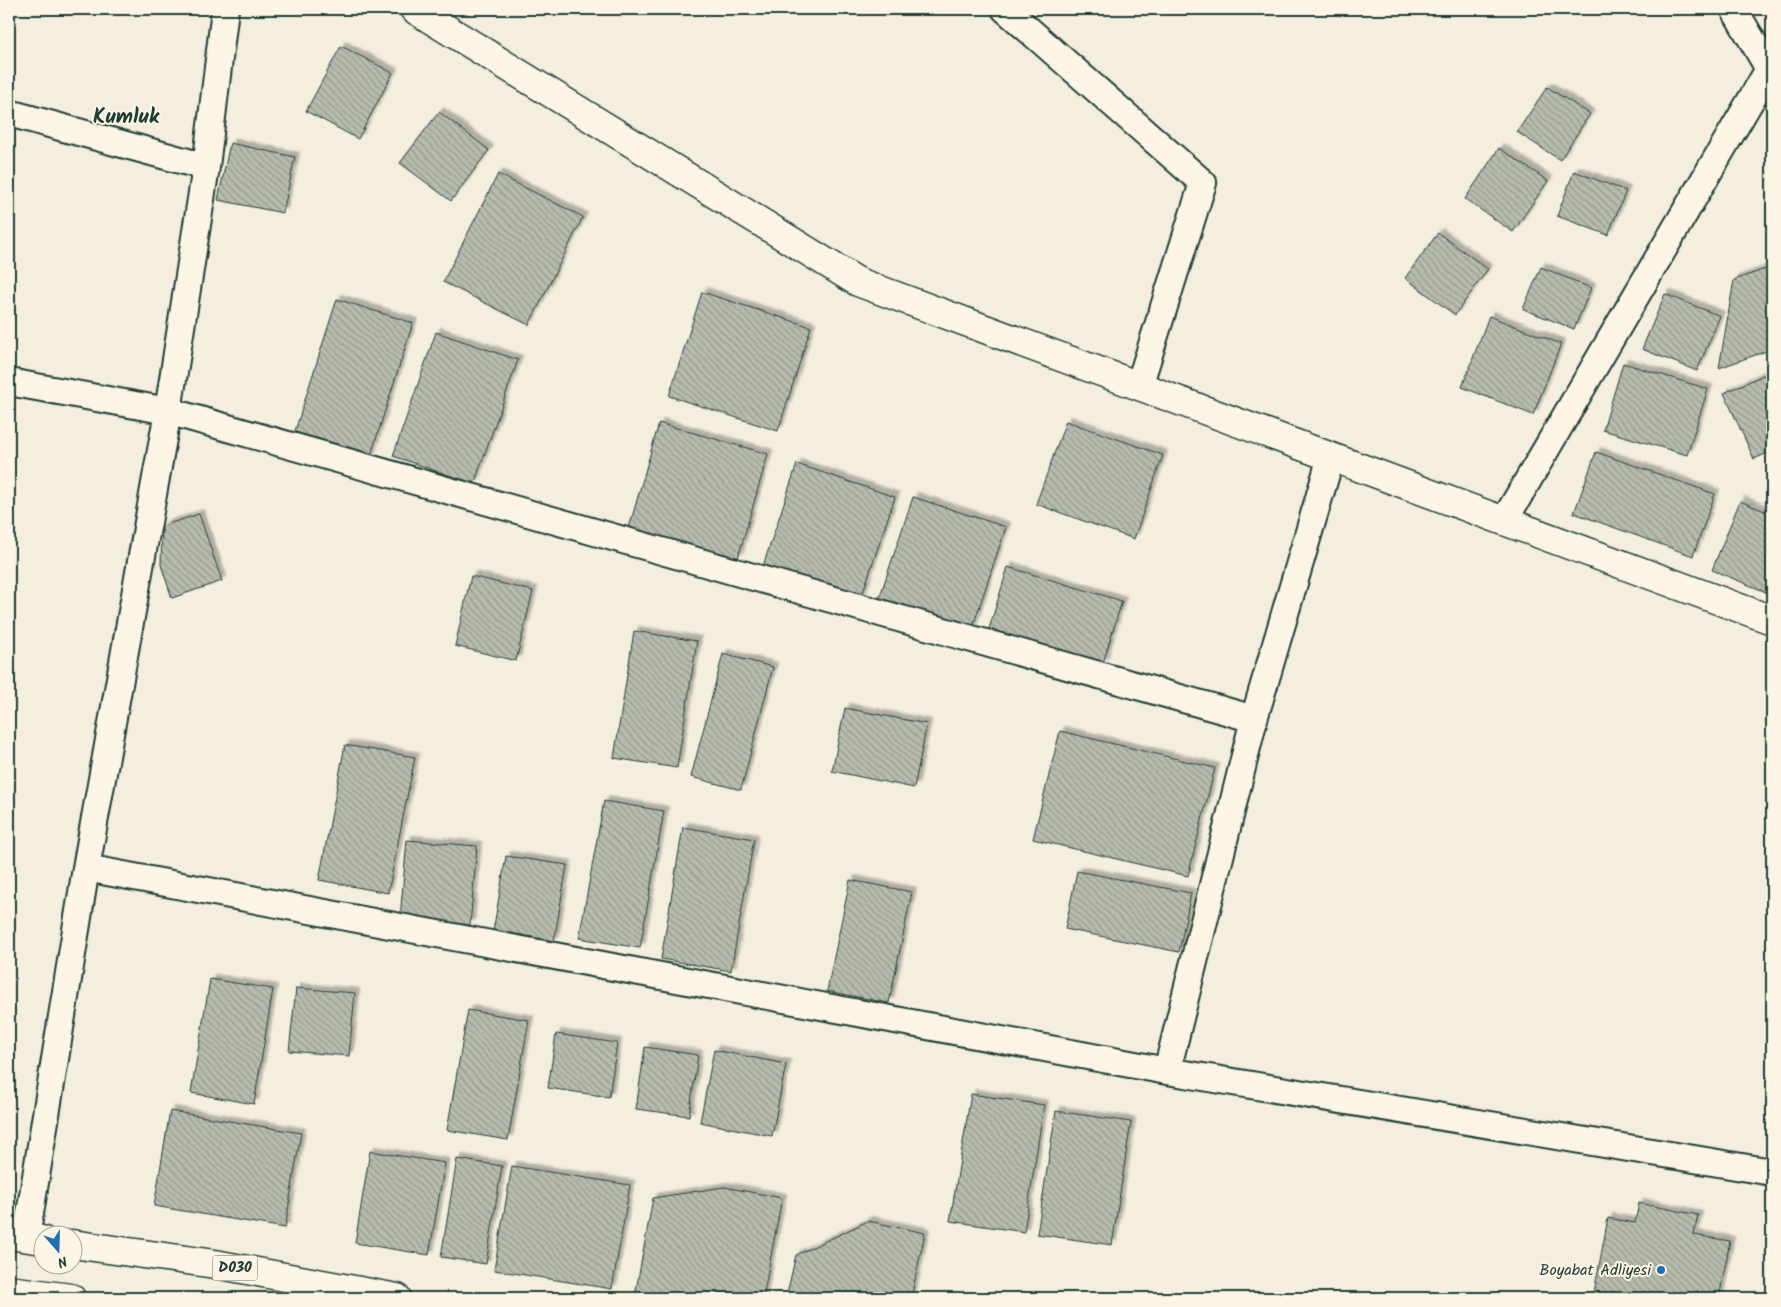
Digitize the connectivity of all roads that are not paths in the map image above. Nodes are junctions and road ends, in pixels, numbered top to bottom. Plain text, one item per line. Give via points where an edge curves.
1 (225, 9) edge
2 (414, 9) edge
3 (1005, 9) edge
4 (1734, 9) edge
5 (1771, 71) edge
6 (9, 113) edge
7 (206, 167) junction
8 (9, 382) edge
9 (1139, 386) junction
10 (168, 411) junction
11 (1331, 457) junction
12 (1504, 521) junction
13 (1772, 620) edge
14 (1254, 719) junction
15 (86, 868) junction
16 (1167, 1071) junction
17 (1772, 1172) edge
18 (26, 1238) edge
19 (82, 1245) edge
20 (9, 1290) edge
21 (71, 1298) edge
22 (397, 1298) edge

1 - 7 street
2 - 9 street via 858,282
3 - 9 street via 1203,182
4 - 5 street
5 - 12 street
6 - 7 street
7 - 10 street
8 - 10 street
9 - 11 street
10 - 14 street
10 - 15 street
11 - 12 street
11 - 14 street
12 - 13 street
14 - 16 street
15 - 16 street
15 - 18 street
16 - 17 street
19 - 22 street, D030 via 215,1264
20 - 21 street

